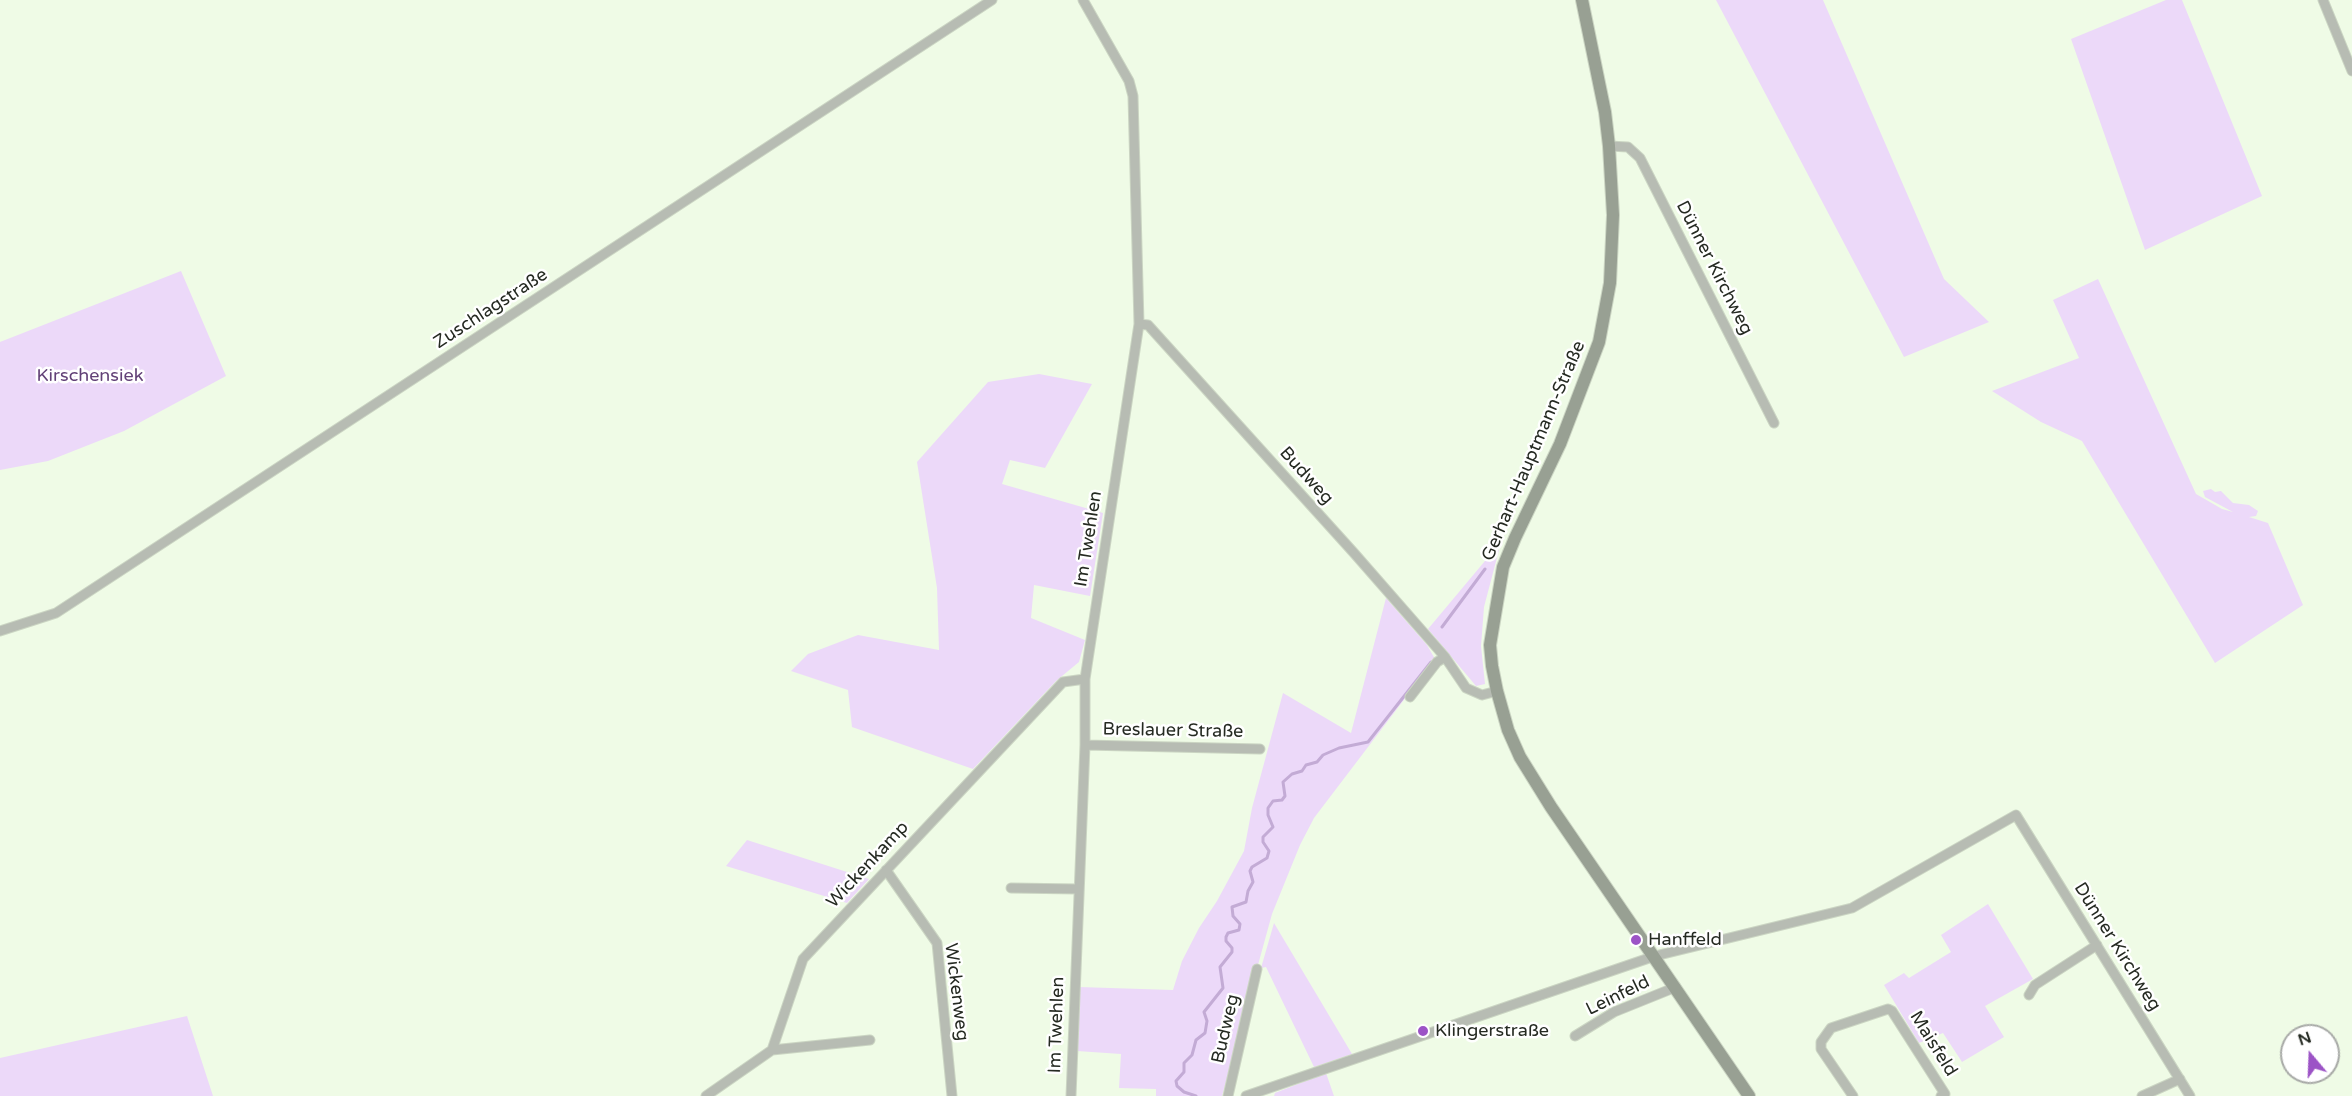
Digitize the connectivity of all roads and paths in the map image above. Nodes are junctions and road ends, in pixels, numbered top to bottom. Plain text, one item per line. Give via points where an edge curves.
1 (992, 0) edge
2 (1083, 0) edge
3 (1582, 0) edge
4 (2323, 0) edge
5 (2352, 71) edge
6 (1609, 146) junction
7 (1139, 324) junction
8 (1774, 423) dead end
9 (0, 631) edge
10 (1445, 657) junction
11 (1085, 679) junction
12 (1497, 691) junction
13 (1410, 697) dead end
14 (1085, 745) junction
15 (1260, 750) dead end
16 (886, 870) junction
17 (1011, 888) dead end
18 (1079, 889) junction
19 (2097, 945) junction
20 (1655, 956) junction
21 (1257, 969) dead end
22 (1676, 987) junction
23 (2029, 995) dead end
24 (1575, 1036) dead end
25 (870, 1040) dead end
26 (772, 1050) junction
27 (2180, 1079) junction
28 (1261, 1094) edge
29 (1747, 1095) edge
30 (706, 1096) edge
31 (952, 1096) edge
32 (1071, 1096) edge
33 (1228, 1096) edge
34 (1246, 1096) edge
35 (1853, 1096) edge
36 (1941, 1096) edge
37 (2142, 1096) edge
38 (2190, 1096) edge

1 - 9 street, Zuschlagstraße via 56,613
2 - 7 street, Im Twehlen via 1129,81 1133,96
3 - 6 street, Gerhart-Hauptmann-Straße
4 - 5 street
6 - 8 street, Dünner Kirchweg via 1628,147 1640,158
6 - 12 street, Gerhart-Hauptmann-Straße via 1610,283 1599,342 1560,444 1503,567 1490,645
7 - 10 street, Budweg via 1148,325
7 - 11 street, Im Twehlen
10 - 12 street, Budweg via 1466,688 1482,695
10 - 13 street
11 - 14 street, Im Twehlen
11 - 16 street, Wickenkamp via 1063,681
12 - 20 street, Gerhart-Hauptmann-Straße via 1520,757
14 - 15 street, Breslauer Straße
14 - 18 street, Im Twehlen
16 - 26 street, Wickenkamp via 803,959
16 - 31 street, Wickenweg via 937,943
17 - 18 street
18 - 32 street, Im Twehlen
19 - 20 street, Dünner Kirchweg via 2016,815 1852,908
19 - 23 street via 2035,985
19 - 27 street, Dünner Kirchweg
20 - 22 street, Gerhart-Hauptmann-Straße
20 - 28 street
21 - 33 street, Budweg
22 - 24 street, Leinfeld via 1614,1012
22 - 29 street, Gerhart-Hauptmann-Straße
25 - 26 street
26 - 30 street
27 - 37 street
27 - 38 street, Dünner Kirchweg
28 - 34 street
35 - 36 street, Maisfeld via 1821,1049 1821,1042 1830,1028 1888,1009 1945,1094

